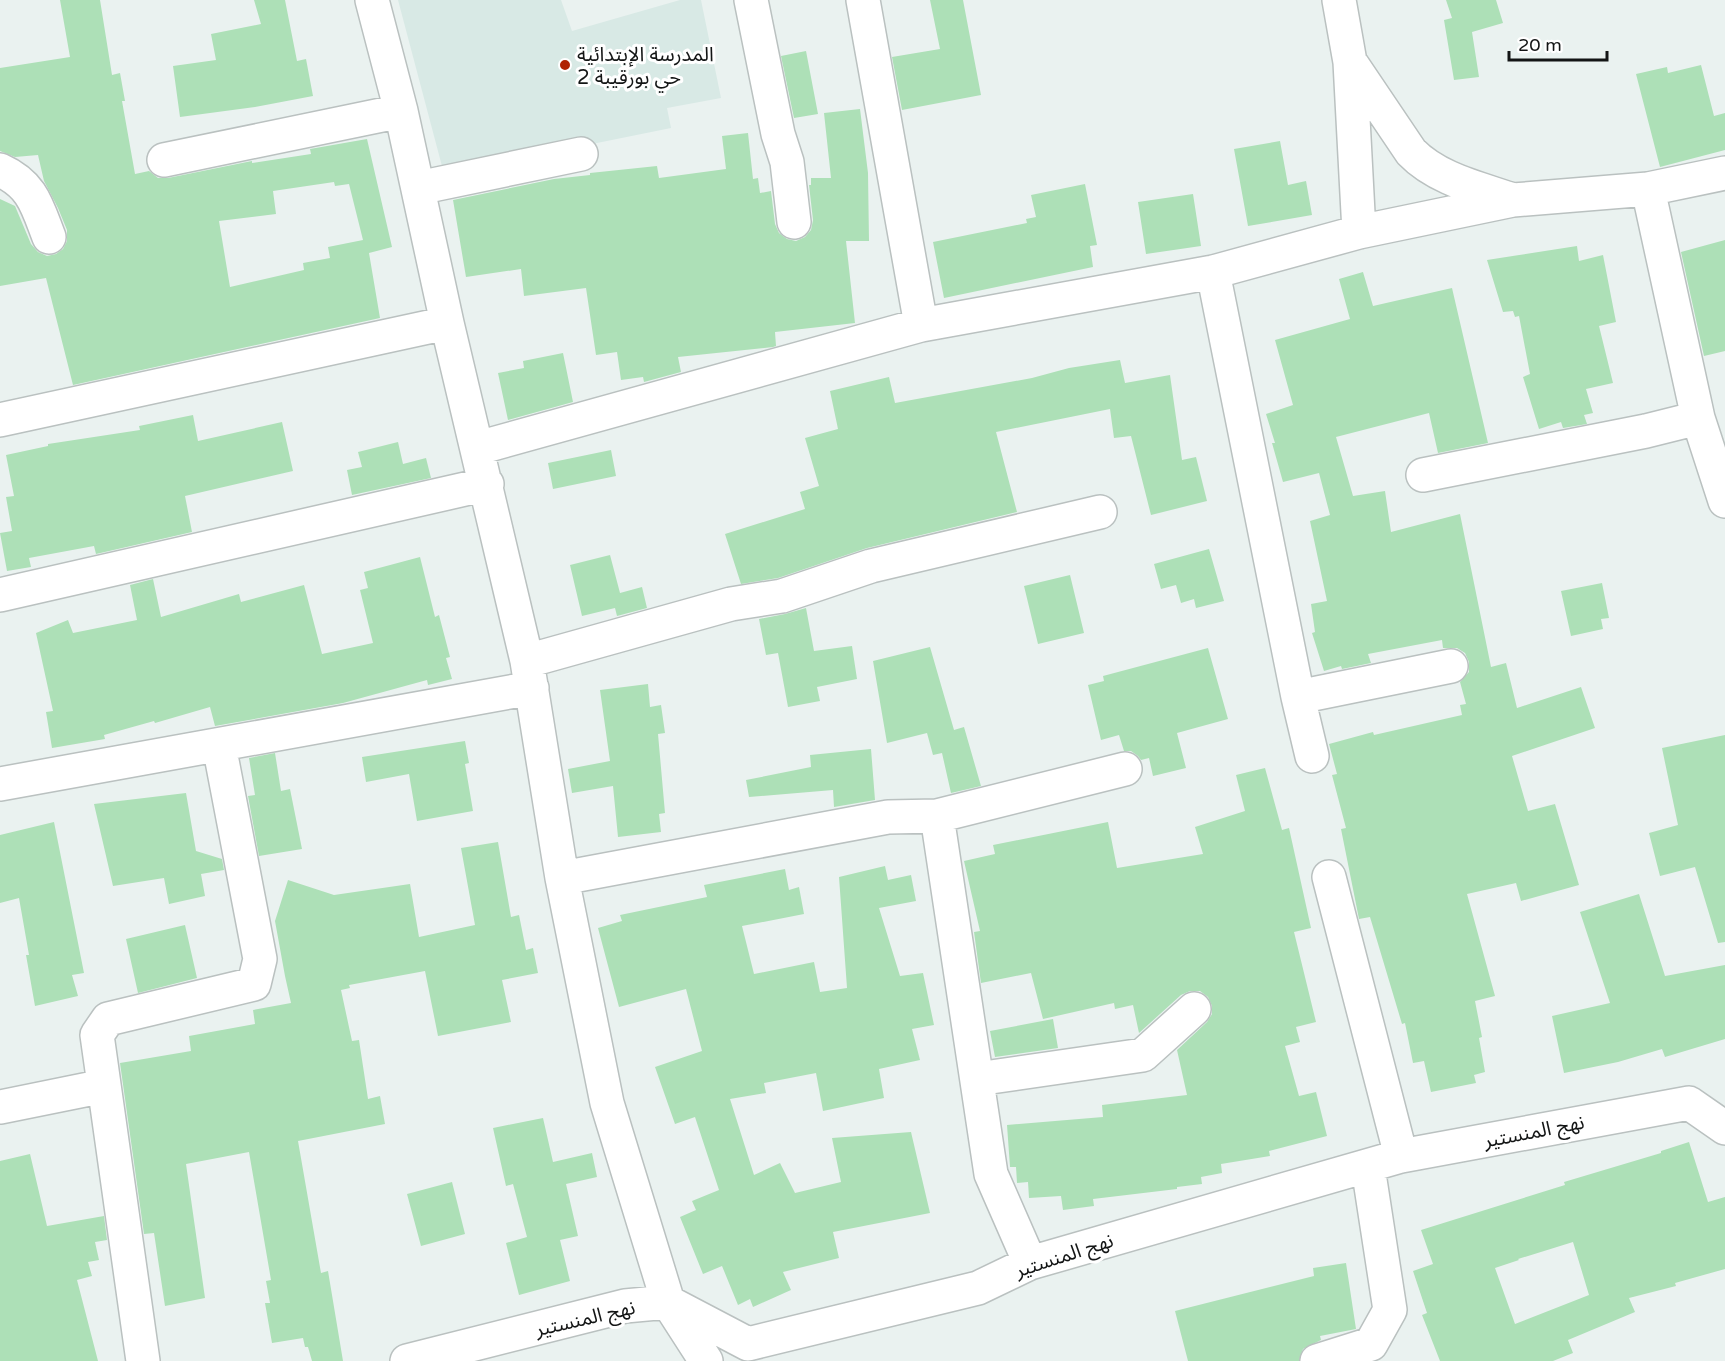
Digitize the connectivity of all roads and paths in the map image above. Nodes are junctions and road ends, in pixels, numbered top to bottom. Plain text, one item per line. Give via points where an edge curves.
1 (372, 0) edge
2 (751, 0) edge
3 (863, 0) edge
4 (1339, 0) edge
5 (1350, 62) junction
6 (401, 111) junction
7 (582, 154) dead end
8 (164, 160) dead end
9 (0, 170) edge
10 (1725, 172) edge
11 (418, 188) junction
12 (1648, 189) junction
13 (1513, 200) junction
14 (794, 222) dead end
15 (1359, 232) junction
16 (49, 237) dead end
17 (1214, 272) junction
18 (447, 323) junction
19 (921, 325) junction
20 (1698, 418) junction
21 (0, 420) edge
22 (478, 448) junction
23 (1423, 475) dead end
24 (487, 484) junction
25 (1725, 501) edge
26 (1100, 512) dead end
27 (0, 594) edge
28 (1452, 666) dead end
29 (530, 674) junction
30 (1298, 697) junction
31 (219, 745) junction
32 (1312, 756) dead end
33 (1125, 769) dead end
34 (0, 784) edge
35 (937, 816) junction
36 (1329, 877) dead end
37 (562, 878) junction
38 (1194, 1009) dead end
39 (977, 1079) junction
40 (104, 1086) junction
41 (0, 1107) edge
42 (1725, 1128) edge
43 (1401, 1156) junction
44 (1368, 1167) junction
45 (1030, 1263) junction
46 (668, 1302) junction
47 (143, 1361) edge
48 (407, 1361) edge
49 (706, 1361) edge
50 (1317, 1361) edge

1 - 6 street
2 - 14 street via 787,162
3 - 19 street
4 - 5 street
5 - 13 street via 1422,164
5 - 15 street
6 - 8 street
6 - 11 street
7 - 11 street
9 - 16 street via 33,195
10 - 12 street
11 - 18 street
12 - 13 street
12 - 20 street
13 - 15 street
15 - 17 street
17 - 19 street
17 - 30 street
18 - 21 street
18 - 22 street
19 - 22 street
20 - 23 street
20 - 25 street
22 - 24 street
24 - 27 street
24 - 29 street
26 - 29 street via 872,566 782,596 731,604
28 - 30 street
29 - 31 street
29 - 37 street
30 - 32 street
31 - 34 street
31 - 40 street via 260,959 254,984 108,1019 97,1035
33 - 35 street
35 - 37 street via 888,817
35 - 39 street
36 - 43 street
37 - 46 street via 607,1103
38 - 39 street via 1143,1055
39 - 45 street via 991,1174
40 - 41 street
40 - 47 street
42 - 43 street, نهج المنستير via 1689,1102
43 - 44 street, نهج المنستير
44 - 45 street, نهج المنستير
44 - 50 street via 1390,1310 1371,1344
45 - 46 street, نهج المنستير via 978,1288 748,1344
46 - 48 street, نهج المنستير via 626,1306
46 - 49 street

